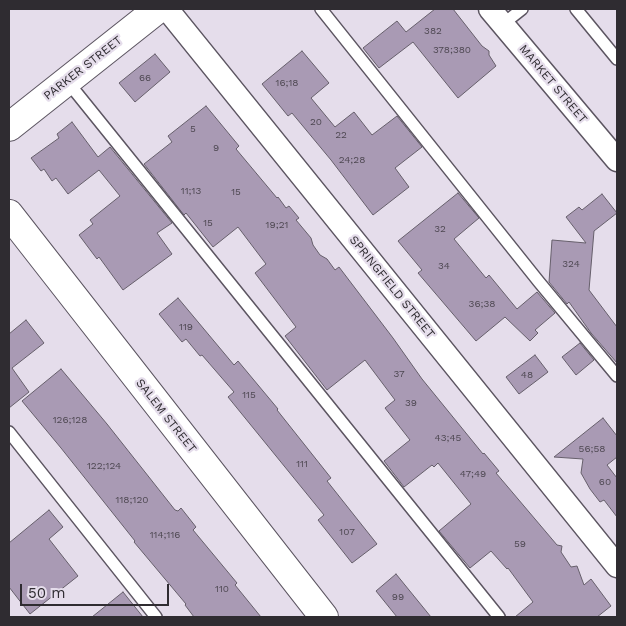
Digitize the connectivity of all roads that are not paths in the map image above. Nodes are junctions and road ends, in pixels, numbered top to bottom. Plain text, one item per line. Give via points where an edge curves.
1 (158, 9) edge
2 (167, 9) edge
3 (321, 9) edge
4 (522, 9) edge
5 (576, 9) edge
6 (496, 16) edge
7 (617, 59) edge
8 (67, 81) junction
9 (9, 127) edge
10 (617, 160) edge
11 (9, 214) edge
12 (617, 376) edge
13 (9, 432) edge
14 (617, 566) edge
15 (156, 617) edge
16 (324, 617) edge
17 (499, 617) edge

1 - 8 main road, PARKER STREET
2 - 14 street, SPRINGFIELD STREET
3 - 12 lane
4 - 6 lane
5 - 7 lane
6 - 10 street, MARKET STREET
8 - 9 main road, PARKER STREET
8 - 17 lane
11 - 16 main road, SALEM STREET
13 - 15 lane

